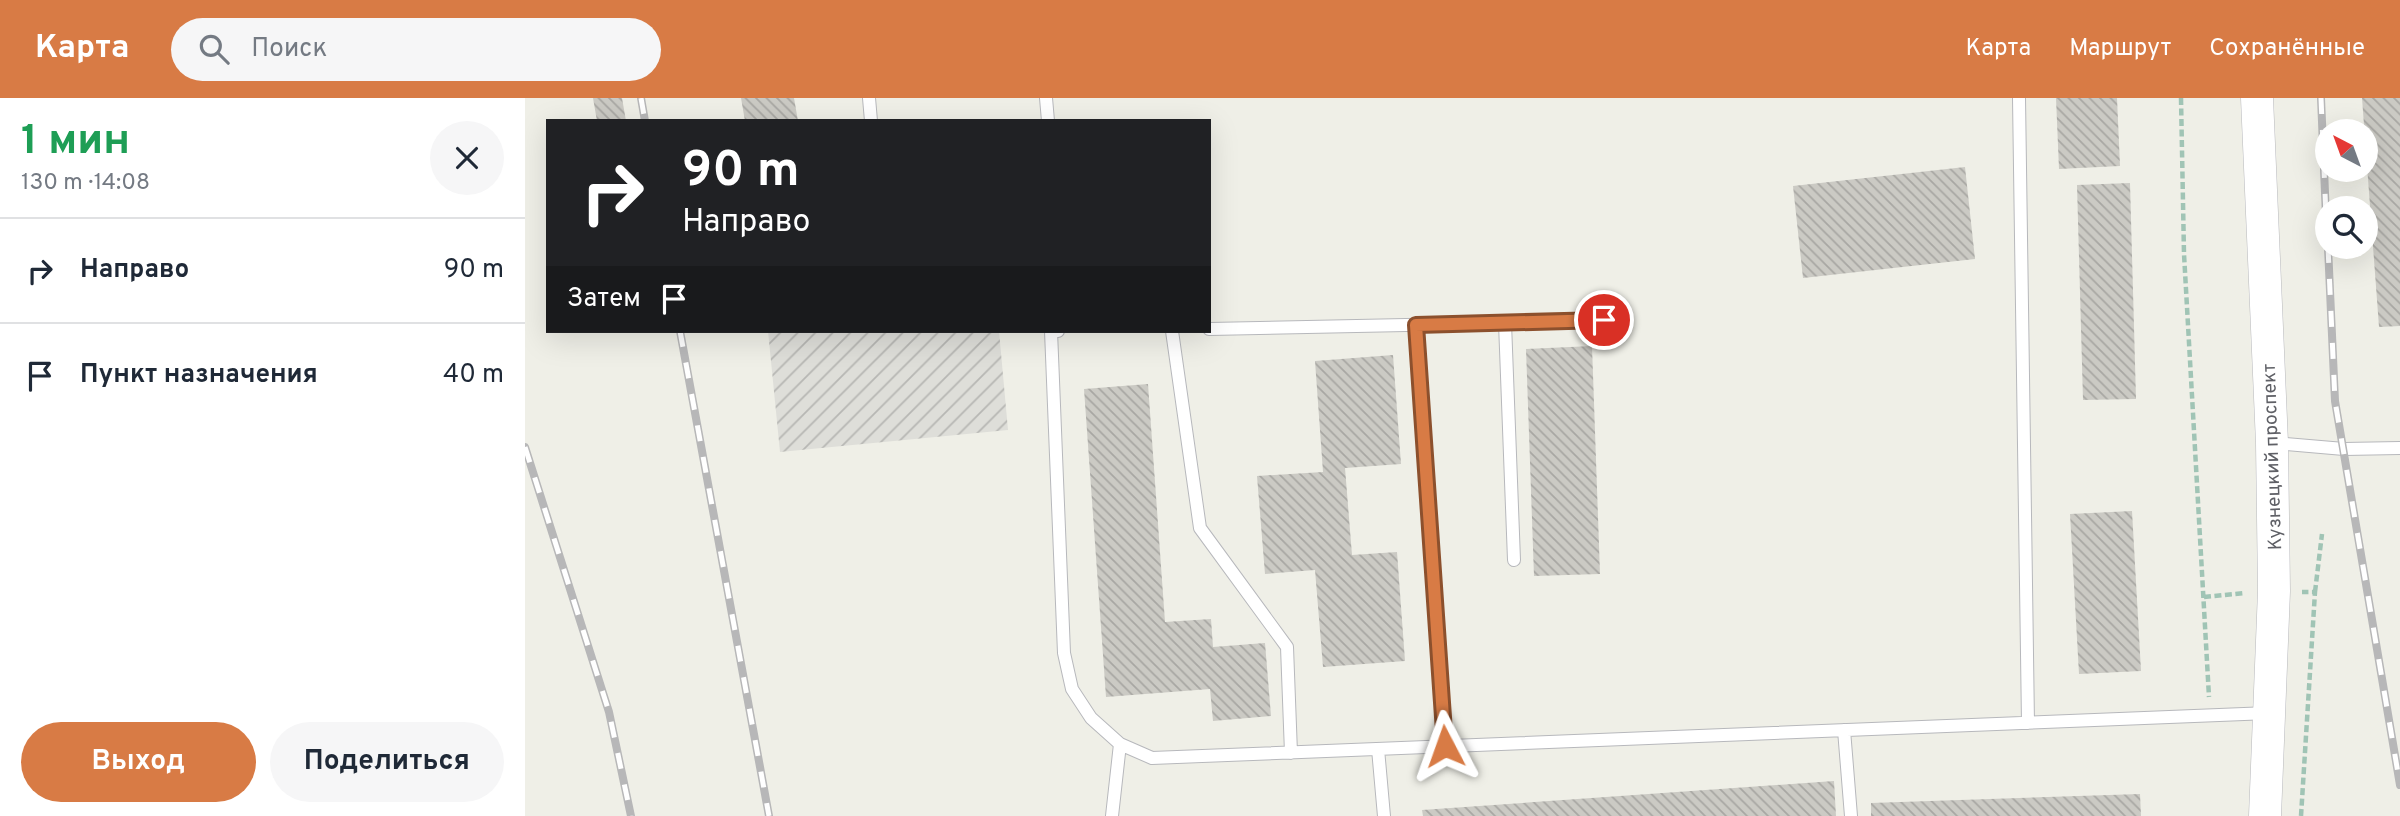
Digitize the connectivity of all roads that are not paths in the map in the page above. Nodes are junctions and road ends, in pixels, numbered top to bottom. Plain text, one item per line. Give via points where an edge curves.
1 (869, 98) edge
2 (1047, 98) edge
3 (2019, 98) edge
4 (2257, 98) edge
5 (871, 119) edge
6 (1048, 119) edge
7 (1604, 320) dead end
8 (1506, 323) junction
9 (1416, 325) junction
10 (1211, 329) edge
11 (1051, 333) edge
12 (1172, 333) edge
13 (2272, 443) junction
14 (2400, 448) edge
15 (1514, 560) dead end
16 (2270, 713) junction
17 (2028, 723) junction
18 (1844, 730) junction
19 (1120, 744) junction
20 (1445, 746) junction
21 (1378, 749) junction
22 (1291, 753) junction
23 (1112, 816) edge
24 (1384, 816) edge
25 (1851, 816) edge
26 (2266, 816) edge

1 - 5 lane
2 - 6 lane
3 - 17 lane
4 - 13 street, Кузнецкий проспект
7 - 8 lane
8 - 9 lane
8 - 15 lane
9 - 10 lane
9 - 20 lane
11 - 19 lane via 1065,653 1072,689 1091,718
12 - 22 lane via 1200,528 1287,648
13 - 14 lane
13 - 16 street, Кузнецкий проспект
16 - 17 lane
16 - 26 street, Кузнецкий проспект
17 - 18 lane
18 - 20 lane
18 - 25 lane
19 - 22 lane via 1152,758
19 - 23 lane
20 - 21 lane
21 - 22 lane
21 - 24 lane

